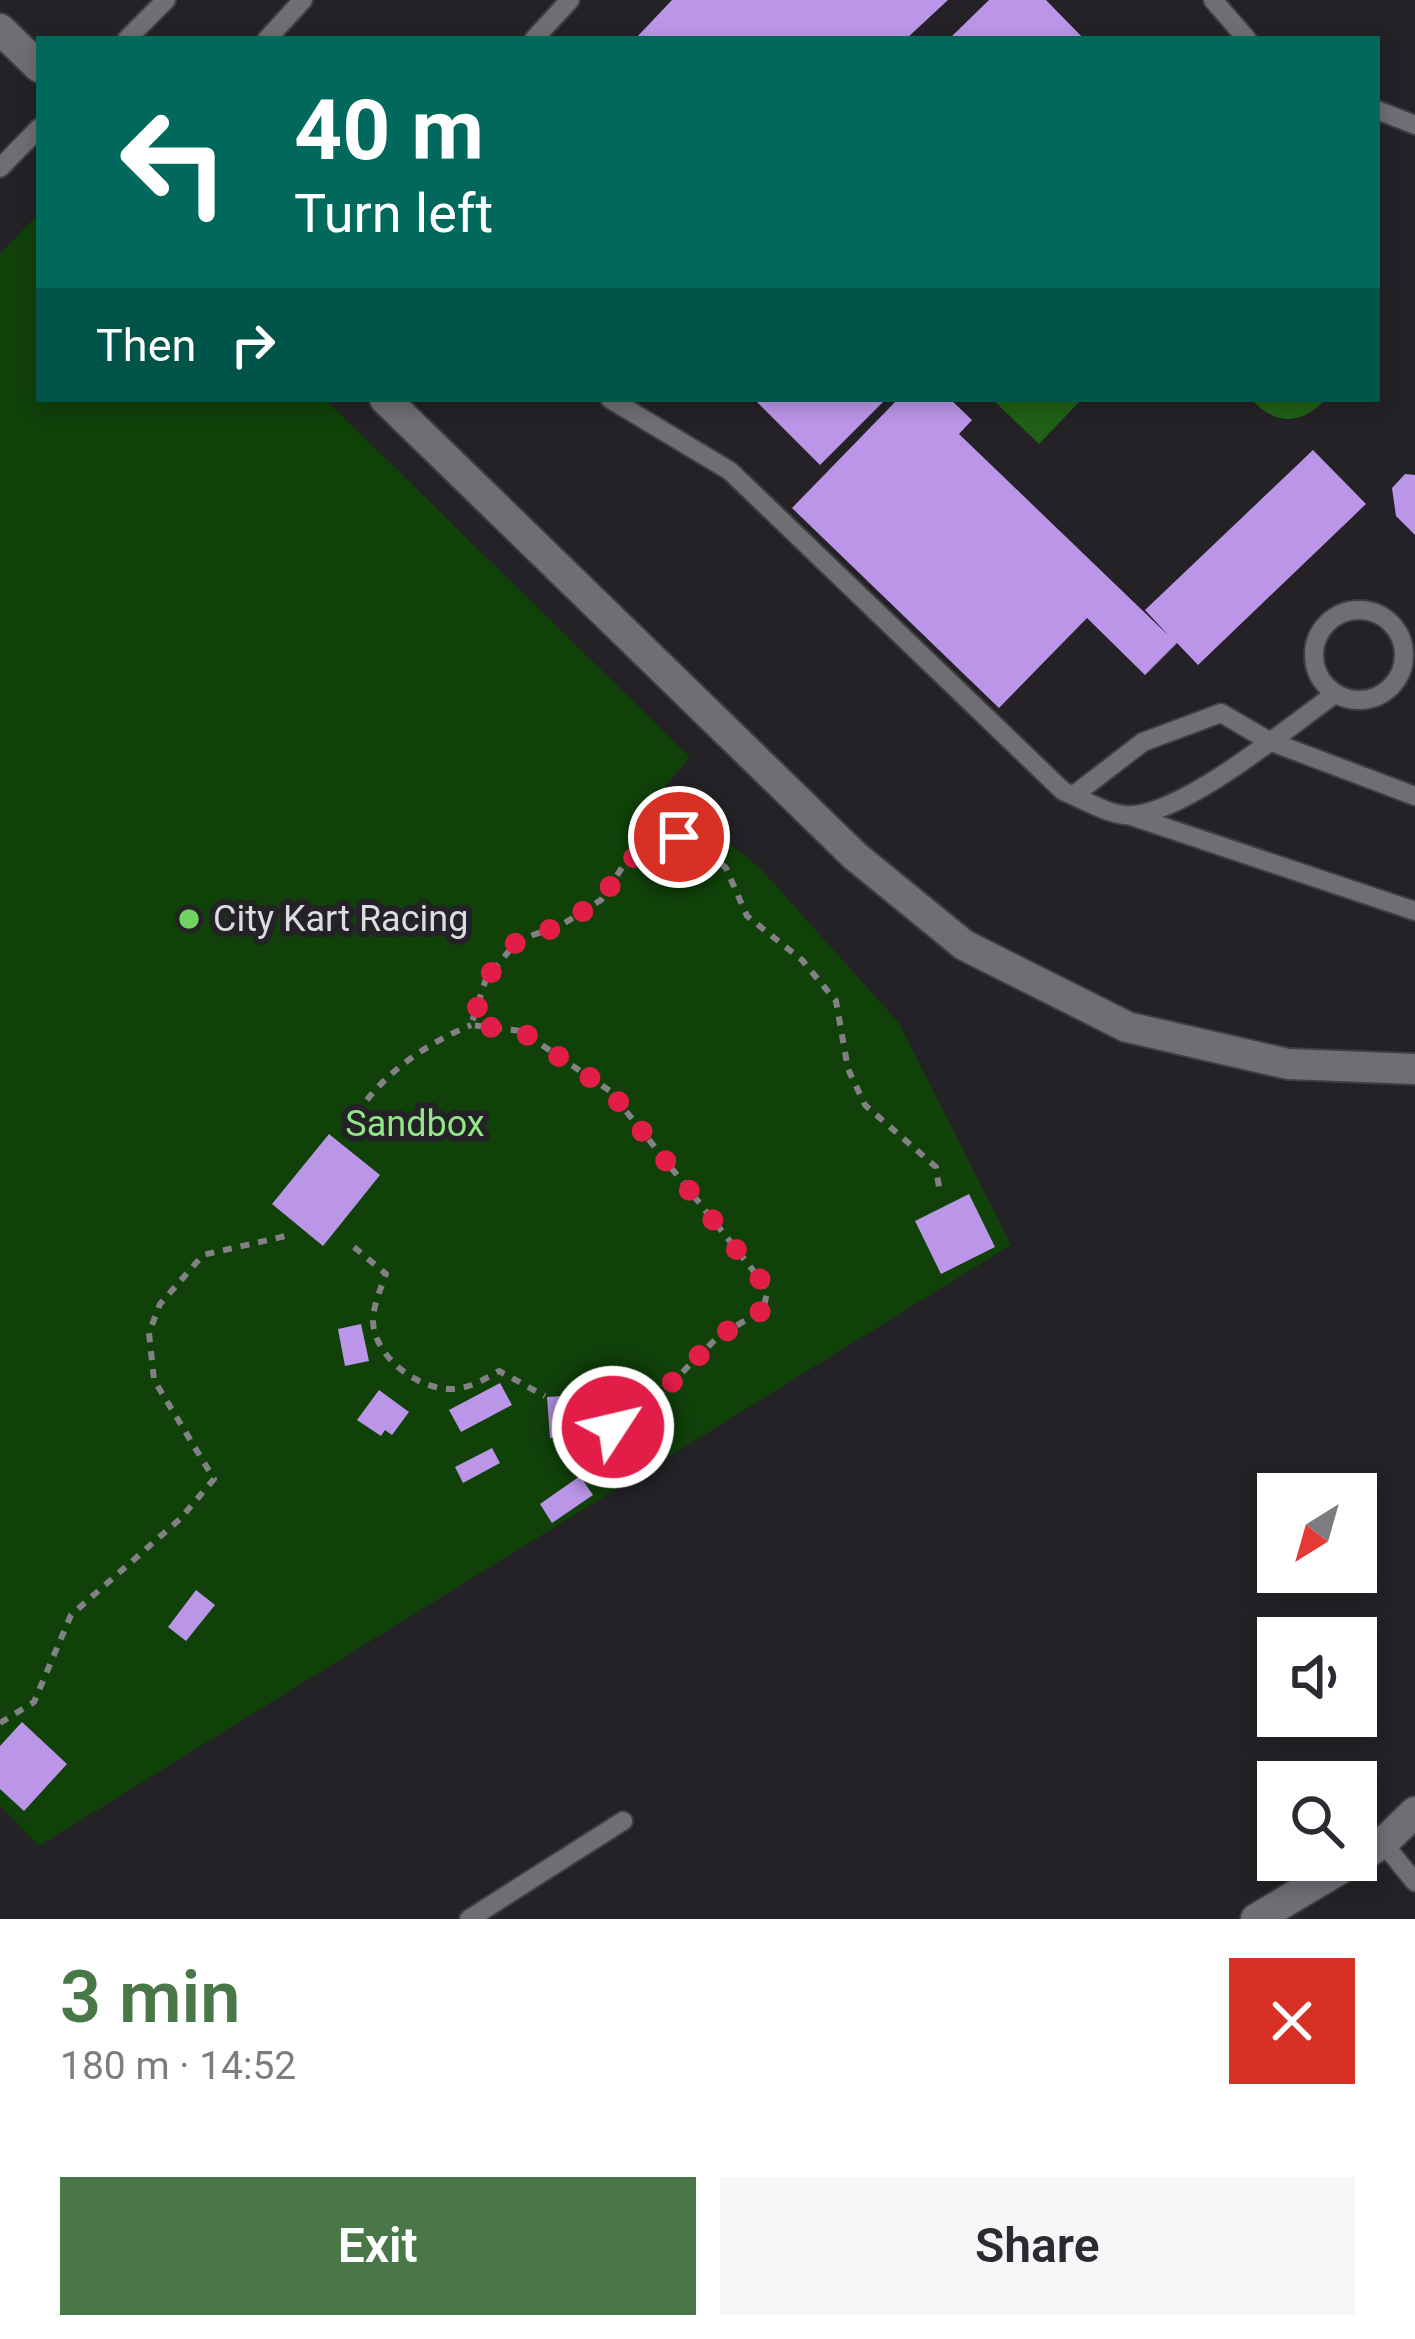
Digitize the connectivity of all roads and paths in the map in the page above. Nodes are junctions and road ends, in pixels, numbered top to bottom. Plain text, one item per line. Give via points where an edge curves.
1 (166, 0) edge
2 (303, 0) edge
3 (570, 0) edge
4 (1213, 0) edge
5 (0, 29) edge
6 (130, 36) edge
7 (270, 36) edge
8 (537, 36) edge
9 (1244, 36) edge
10 (36, 64) edge
11 (1380, 111) edge
12 (1415, 125) edge
13 (36, 131) edge
14 (0, 168) edge
15 (388, 402) edge
16 (615, 402) edge
17 (1406, 679) edge
18 (1335, 694) junction
19 (1269, 741) junction
20 (1074, 795) junction
21 (1415, 796) edge
22 (1131, 816) junction
23 (1415, 911) edge
24 (472, 1025) junction
25 (1415, 1070) edge
26 (347, 1130) dead end
27 (940, 1194) dead end
28 (290, 1235) dead end
29 (354, 1246) dead end
30 (545, 1396) dead end
31 (613, 1427) dead end
32 (0, 1723) edge
33 (1415, 1812) edge
34 (623, 1820) dead end
35 (1377, 1844) edge
36 (1377, 1861) edge
37 (1320, 1881) edge
38 (1415, 1882) edge
39 (469, 1919) edge
40 (1256, 1919) edge

1 - 6 lane
2 - 7 lane
3 - 8 lane
4 - 9 lane
5 - 10 street
11 - 12 lane
13 - 14 lane
15 - 25 street via 855,856 964,945 1127,1027 1288,1064
16 - 20 lane via 730,471
17 - 18 lane via 1363,700
17 - 18 lane via 1400,635 1378,614 1348,611 1323,627 1313,655
18 - 19 lane
19 - 20 lane via 1221,713 1143,742
19 - 21 lane
19 - 22 lane via 1179,800
20 - 22 lane
22 - 23 lane
24 - 26 path via 397,1069 363,1099
24 - 27 path via 486,979 518,940 601,900 626,863 679,837 726,868 747,916 802,960 836,1001 848,1069 865,1105 936,1167
24 - 31 path via 521,1031 610,1091 768,1289 763,1310 719,1336 637,1417
28 - 32 path via 203,1255 160,1304 149,1333 154,1380 214,1480 71,1615 34,1702
29 - 30 path via 386,1274 373,1322 383,1354 412,1376 452,1390 499,1371
33 - 35 street
34 - 39 lane
36 - 38 lane
37 - 40 street

